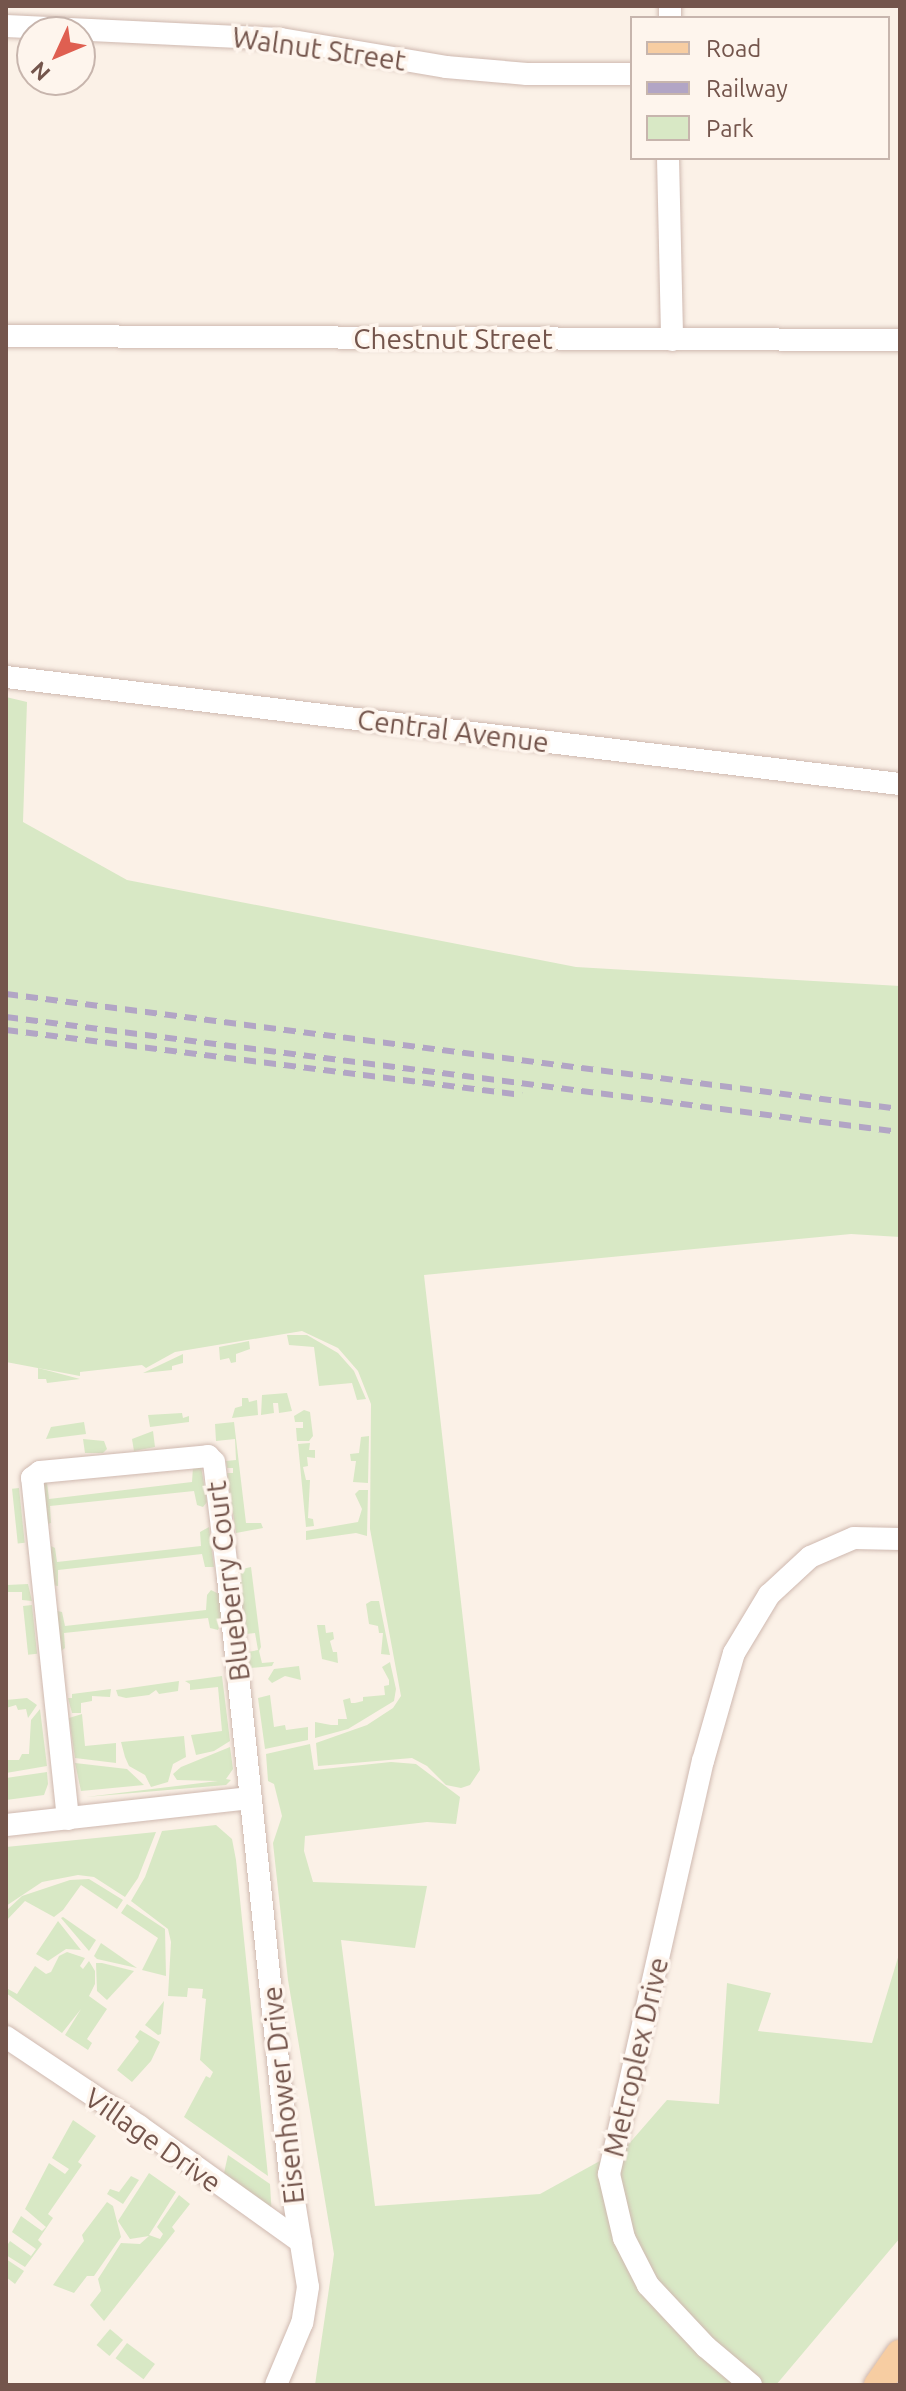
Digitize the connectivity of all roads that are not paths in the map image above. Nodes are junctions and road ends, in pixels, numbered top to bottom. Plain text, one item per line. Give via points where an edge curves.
1 (6, 26) edge
2 (630, 74) edge
3 (668, 160) edge
4 (6, 336) edge
5 (672, 340) junction
6 (900, 340) edge
7 (6, 677) edge
8 (900, 784) edge
9 (900, 1539) edge
10 (251, 1798) junction
11 (68, 1819) junction
12 (6, 1825) edge
13 (6, 2037) edge
14 (301, 2242) junction
15 (900, 2354) edge
16 (276, 2385) edge
17 (751, 2385) edge
18 (878, 2385) edge

1 - 2 street, Walnut Street via 281,39 446,67
3 - 5 street
4 - 5 street, Chestnut Street
5 - 6 street, Chestnut Street
7 - 8 street, Central Avenue
9 - 17 street, Metroplex Drive via 854,1538 810,1557 769,1595 734,1653 703,1761 609,2174 624,2238 648,2285 706,2347
10 - 11 street
10 - 11 street, Blueberry Court via 212,1458 56,1470 35,1474 30,1483
10 - 14 street, Eisenhower Drive
11 - 12 street
13 - 14 street, Village Drive
14 - 16 street, Eisenhower Drive via 308,2287 302,2323
15 - 18 main road

